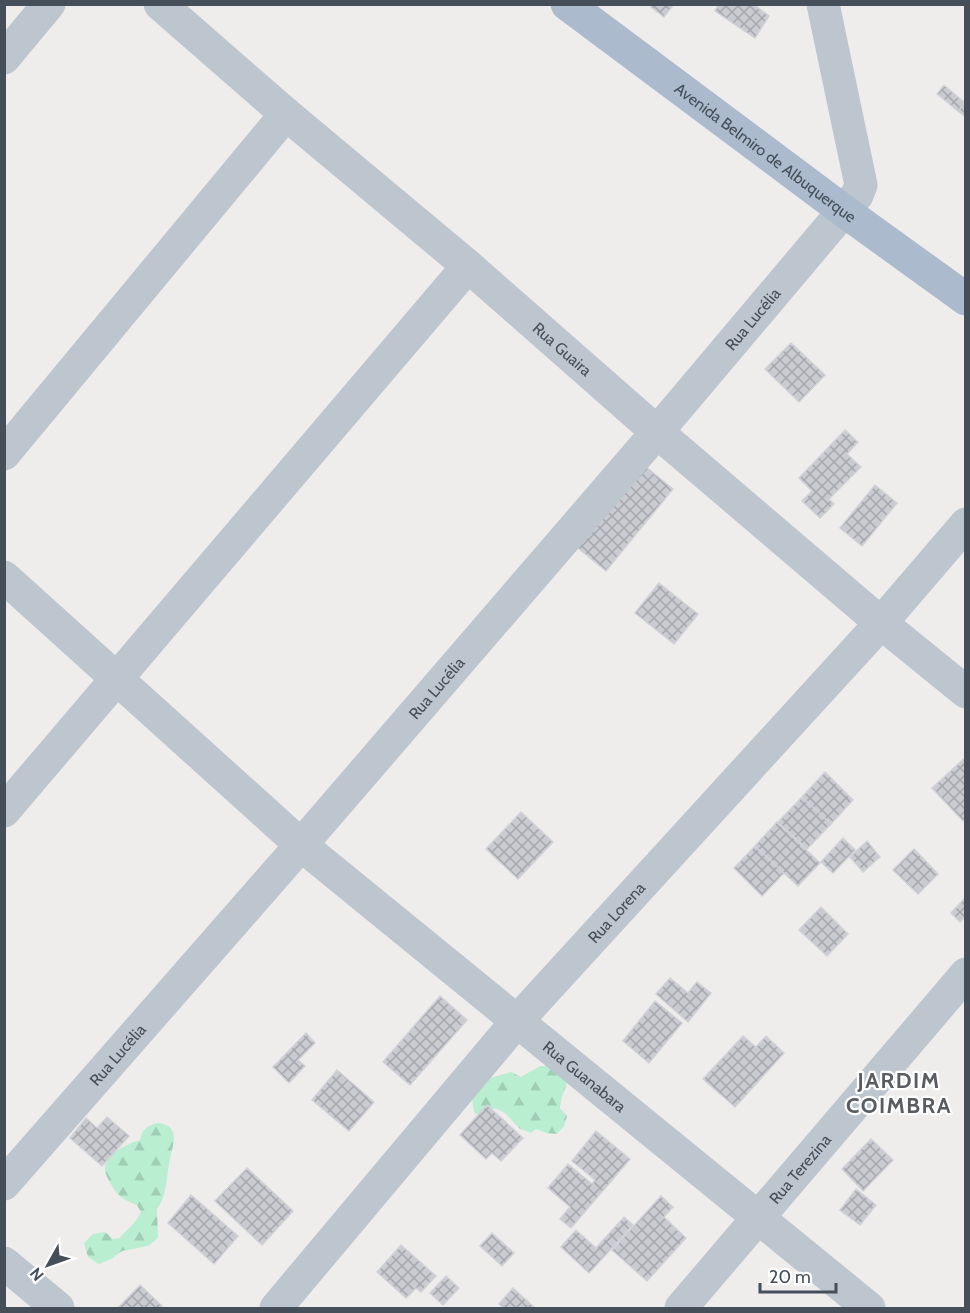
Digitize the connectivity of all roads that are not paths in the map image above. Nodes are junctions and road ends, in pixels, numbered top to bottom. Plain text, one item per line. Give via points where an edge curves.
1 (49, 4) edge
2 (160, 4) edge
3 (567, 4) edge
4 (823, 4) edge
5 (4, 58) edge
6 (286, 114) junction
7 (853, 198) junction
8 (468, 266) junction
9 (966, 299) edge
10 (657, 432) junction
11 (4, 454) edge
12 (966, 524) edge
13 (4, 577) edge
14 (880, 623) junction
15 (117, 679) junction
16 (966, 692) edge
17 (4, 811) edge
18 (301, 845) junction
19 (966, 974) edge
20 (518, 1021) junction
21 (4, 1184) edge
22 (758, 1218) junction
23 (4, 1263) edge
24 (58, 1308) edge
25 (276, 1308) edge
26 (681, 1308) edge
27 (869, 1308) edge

1 - 5 street
2 - 6 street, Rua Guaira
3 - 7 main road, Avenida Belmiro de Albuquerque
4 - 7 street
6 - 8 street, Rua Guaira
6 - 11 street
7 - 9 main road, Avenida Belmiro de Albuquerque
7 - 10 street, Rua Lucélia
8 - 10 street, Rua Guaira
8 - 15 street
10 - 14 street, Rua Guaira
10 - 18 street, Rua Lucélia
12 - 14 street, Rua Lorena
13 - 15 street, Rua Guanabara
14 - 16 street, Rua Guaira
14 - 20 street, Rua Lorena
15 - 17 street
15 - 18 street, Rua Guanabara
18 - 20 street, Rua Guanabara
18 - 21 street, Rua Lucélia
19 - 22 street, Rua Terezina
20 - 22 street, Rua Guanabara
20 - 25 street, Rua Lorena
22 - 26 street, Rua Terezina
22 - 27 street, Rua Guanabara
23 - 24 street

